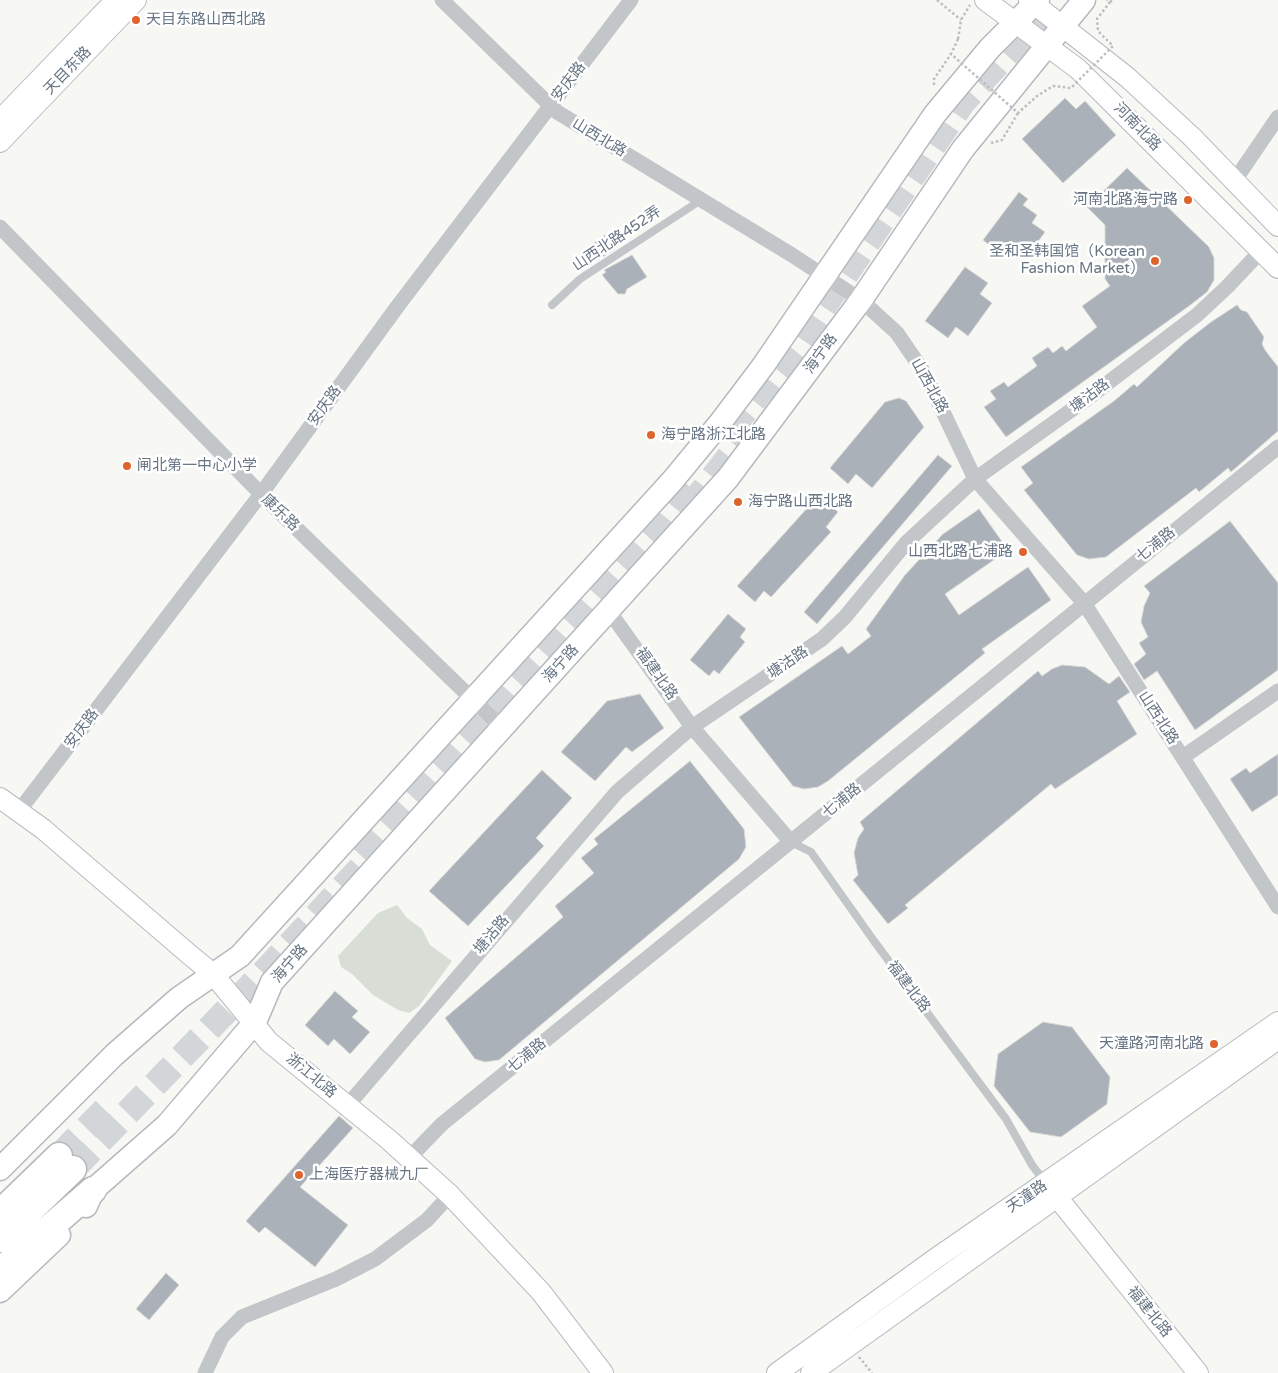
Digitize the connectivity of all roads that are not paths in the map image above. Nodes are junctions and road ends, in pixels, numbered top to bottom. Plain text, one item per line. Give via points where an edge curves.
1 (116, 0) edge
2 (136, 0) edge
3 (442, 0) edge
4 (631, 0) edge
5 (985, 0) edge
6 (1084, 0) edge
7 (1033, 1) edge
8 (1014, 22) junction
9 (1061, 26) junction
10 (1046, 44) junction
11 (551, 106) junction
12 (1278, 117) edge
13 (0, 120) edge
14 (0, 142) edge
15 (1234, 180) junction
16 (701, 200) junction
17 (1278, 226) edge
18 (0, 227) edge
19 (1261, 252) junction
20 (1278, 268) edge
21 (825, 277) junction
22 (861, 300) junction
23 (552, 305) dead end
24 (1278, 448) edge
25 (975, 479) junction
26 (261, 494) junction
27 (1084, 603) junction
28 (609, 611) junction
29 (1278, 691) edge
30 (473, 701) junction
31 (692, 727) junction
32 (502, 730) junction
33 (1183, 757) junction
34 (0, 798) edge
35 (19, 811) junction
36 (791, 842) junction
37 (1278, 907) edge
38 (213, 974) junction
39 (254, 1022) junction
40 (1278, 1022) edge
41 (1278, 1039) edge
42 (347, 1106) junction
43 (409, 1158) junction
44 (0, 1169) edge
45 (93, 1190) junction
46 (1051, 1190) junction
47 (450, 1195) junction
48 (0, 1213) edge
49 (0, 1239) edge
50 (0, 1271) edge
51 (0, 1291) edge
52 (205, 1373) edge
53 (603, 1373) edge
54 (776, 1373) edge
55 (811, 1373) edge
56 (1198, 1373) edge

1 - 13 main road, 天目东路
2 - 14 main road, 天目东路
3 - 11 street, 山西北路
4 - 11 street, 安庆路
5 - 8 main road, 河南北路
6 - 9 main road, 海宁路
7 - 8 main road
7 - 9 main road, 河南北路
8 - 10 main road, 河南北路
8 - 21 main road via 935,114
9 - 10 main road, 海宁路
9 - 15 main road, 河南北路 via 1127,77 1192,136
10 - 19 main road, 河南北路 via 1108,96
10 - 22 main road, 海宁路 via 963,149
11 - 16 street, 山西北路
11 - 26 street, 安庆路 via 396,307
12 - 15 street
15 - 17 main road, 河南北路
16 - 21 street, 山西北路
16 - 23 lane, 山西北路452弄 via 580,279
18 - 26 street, 康乐路
19 - 20 main road, 河南北路
19 - 25 street, 塘沽路 via 1197,314
21 - 22 street, 山西北路
21 - 30 main road via 763,366 695,454
22 - 25 street, 山西北路 via 897,333 925,374
22 - 28 main road, 海宁路 via 728,478
24 - 27 street, 七浦路
25 - 27 street, 山西北路
25 - 31 street, 塘沽路 via 906,543 833,629
26 - 30 street, 康乐路
26 - 35 street, 安庆路
27 - 33 street, 山西北路
27 - 36 street, 七浦路
28 - 31 street, 福建北路
28 - 32 main road, 海宁路
29 - 33 street
30 - 32 street, 康乐路
30 - 38 main road via 240,956
31 - 36 street, 福建北路
31 - 42 street, 塘沽路 via 596,814
32 - 39 main road, 海宁路 via 272,982
33 - 37 street, 山西北路
34 - 35 main road, 浙江北路
35 - 38 main road, 浙江北路
36 - 43 street, 七浦路 via 442,1124
36 - 46 lane, 福建北路 via 811,852 1006,1119 1032,1165
38 - 39 main road, 浙江北路
38 - 44 main road via 179,998 114,1055
39 - 42 main road, 浙江北路 via 269,1042
39 - 45 main road, 海宁路 via 167,1125
40 - 46 main road, 天潼路
41 - 46 main road, 天潼路
42 - 43 main road, 浙江北路
43 - 47 main road, 浙江北路
45 - 50 highway
45 - 51 main road, 海宁路 via 74,1221
46 - 54 main road, 天潼路 via 935,1259
46 - 55 main road, 天潼路
46 - 56 main road, 福建北路
47 - 52 street via 426,1220 375,1259 336,1279 242,1317 222,1337
47 - 53 main road, 浙江北路 via 541,1292
48 - 49 highway via 66,1163

